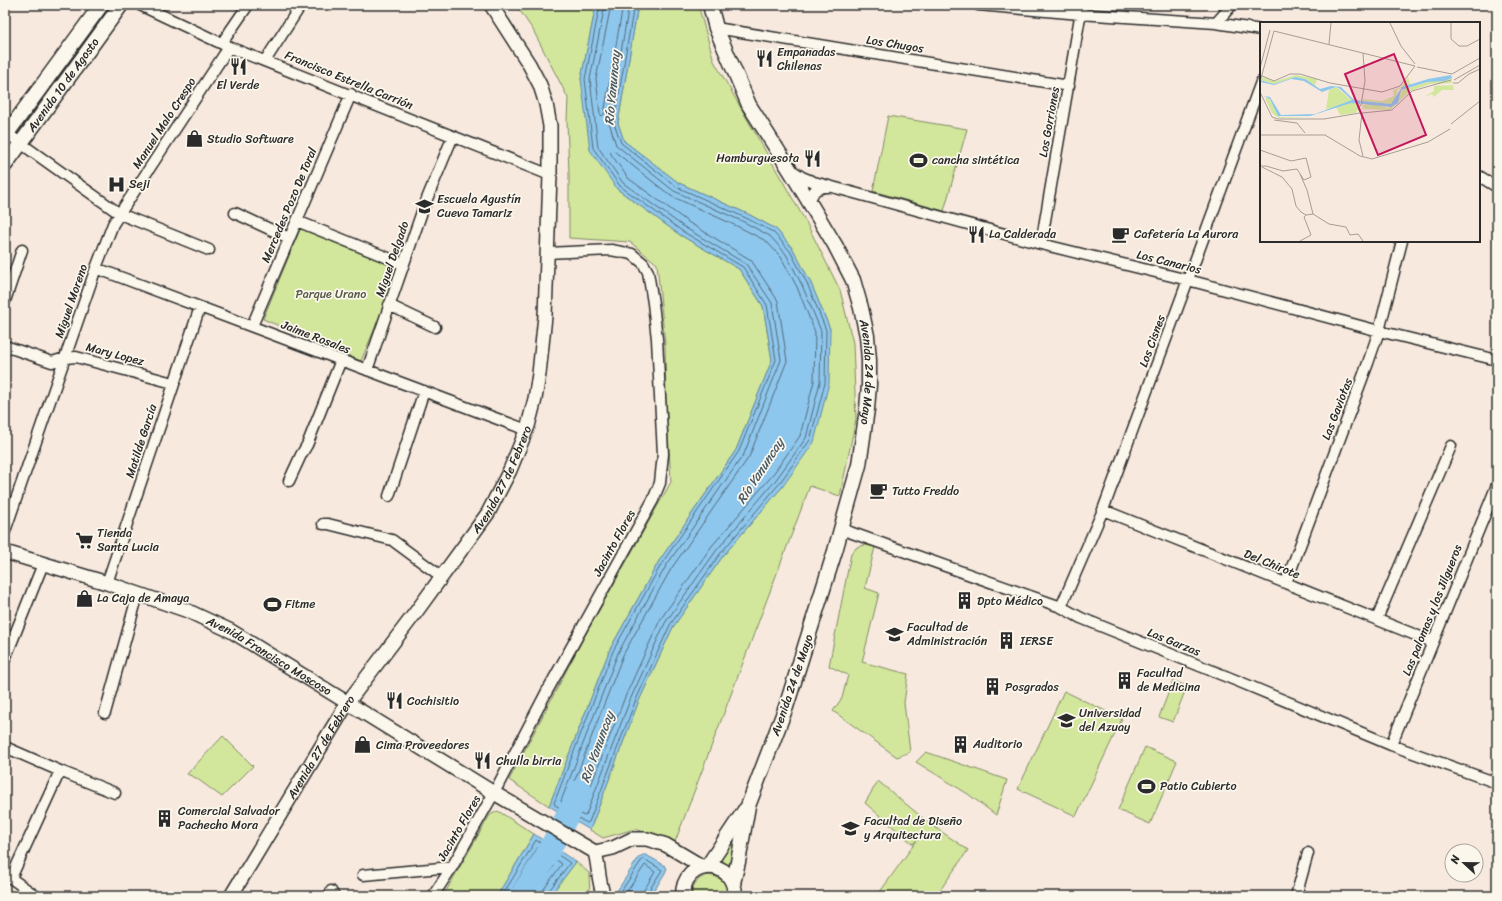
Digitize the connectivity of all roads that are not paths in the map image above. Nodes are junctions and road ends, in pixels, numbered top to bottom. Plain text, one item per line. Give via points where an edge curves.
1 (101, 5) edge
2 (121, 5) edge
3 (140, 5) edge
4 (248, 5) edge
5 (301, 5) edge
6 (491, 5) edge
7 (710, 5) edge
8 (978, 5) edge
9 (1232, 5) edge
10 (1081, 10) edge
11 (1216, 23) junction
12 (716, 28) junction
13 (1260, 30) edge
14 (226, 45) junction
15 (265, 61) junction
16 (1260, 85) edge
17 (1069, 86) junction
18 (351, 94) junction
19 (6, 134) edge
20 (453, 136) junction
21 (20, 143) junction
22 (5, 165) edge
23 (790, 170) junction
24 (550, 175) junction
25 (1480, 177) edge
26 (835, 187) junction
27 (1497, 187) edge
28 (809, 201) junction
29 (235, 213) dead end
30 (120, 214) junction
31 (297, 221) junction
32 (289, 238) junction
33 (1402, 242) edge
34 (1041, 244) junction
35 (22, 250) dead end
36 (209, 250) dead end
37 (547, 253) junction
38 (404, 264) junction
39 (96, 268) junction
40 (1188, 280) junction
41 (5, 301) edge
42 (389, 305) junction
43 (200, 307) junction
44 (252, 326) junction
45 (435, 327) dead end
46 (1379, 331) junction
47 (5, 346) edge
48 (65, 358) junction
49 (341, 360) junction
50 (1497, 360) edge
51 (367, 370) junction
52 (173, 384) junction
53 (424, 391) junction
54 (527, 430) junction
55 (1451, 446) dead end
56 (289, 481) dead end
57 (1497, 485) edge
58 (389, 496) dead end
59 (1103, 510) junction
60 (323, 524) dead end
61 (841, 529) junction
62 (5, 531) edge
63 (5, 552) edge
64 (43, 564) junction
65 (442, 577) junction
66 (107, 583) junction
67 (1286, 583) junction
68 (138, 594) junction
69 (1061, 607) junction
70 (1377, 619) junction
71 (1433, 642) junction
72 (6, 652) edge
73 (348, 702) junction
74 (105, 713) dead end
75 (1391, 745) junction
76 (5, 747) edge
77 (60, 771) junction
78 (1497, 783) edge
79 (115, 793) dead end
80 (494, 794) junction
81 (748, 806) junction
82 (595, 852) junction
83 (1308, 853) dead end
84 (452, 867) junction
85 (705, 867) junction
86 (363, 875) dead end
87 (8, 876) edge
88 (736, 891) edge
89 (36, 896) edge
90 (231, 896) edge
91 (433, 896) edge
92 (604, 896) edge
93 (683, 896) edge
94 (1296, 896) edge

1 - 19 main road, Avenida 10 de Agosto
2 - 21 main road, Avenida 10 de Agosto
3 - 14 street, Francisco Estrella Carrión
4 - 14 street, Manuel Malo Crespo
5 - 15 street
6 - 24 street, Avenida 27 de Febrero via 530,64 540,85 550,126
7 - 12 main road, Avenida 24 de Mayo
8 - 10 street
9 - 11 street
10 - 11 street
10 - 17 street, Los Gorriones
11 - 13 street
12 - 17 street, Los Chugos
12 - 23 main road, Avenida 24 de Mayo via 749,104
14 - 15 street, Francisco Estrella Carrión
14 - 30 street, Manuel Malo Crespo
15 - 18 street, Francisco Estrella Carrión
16 - 40 street, Los Cisnes
17 - 34 street, Los Gorriones
18 - 20 street, Francisco Estrella Carrión
18 - 31 street, Mercedes Pozo De Toral
19 - 21 street
20 - 24 street, Francisco Estrella Carrión
20 - 38 street, Miguel Delgado via 424,206
21 - 22 main road, Avenida 10 de Agosto
21 - 30 street
23 - 26 street, Los Canarios via 808,179
23 - 28 main road, Avenida 24 de Mayo
24 - 37 street, Avenida 27 de Febrero
25 - 27 street
26 - 28 street, Los Canarios via 815,190
26 - 34 street, Los Canarios
28 - 61 main road, Avenida 24 de Mayo via 853,280 867,336 870,384 864,435 859,464
29 - 32 street
30 - 36 street
30 - 39 street, Miguel Moreno via 113,224
31 - 32 street, Mercedes Pozo De Toral
31 - 38 street
32 - 44 street, Mercedes Pozo De Toral
33 - 46 street, Las Gaviotas
34 - 40 street, Los Canarios
35 - 41 street
37 - 54 street, Avenida 27 de Febrero via 545,316 539,374
37 - 80 street, Jacinto Flores via 611,250 632,254 643,263 648,272 657,339 663,454 660,483 652,500 546,693
38 - 42 street, Miguel Delgado
39 - 43 street, Jaime Rosales
39 - 48 street, Miguel Moreno
40 - 46 street, Los Canarios
40 - 59 street, Los Cisnes
42 - 45 street
42 - 51 street, Miguel Delgado
43 - 44 street, Jaime Rosales
43 - 52 street, Matilde García
44 - 49 street, Jaime Rosales
46 - 50 street, Los Canarios
46 - 67 street, Las Gaviotas
47 - 48 street, Mary Lopez via 52,362
48 - 52 street, Mary Lopez via 76,357
48 - 62 street, Miguel Moreno
49 - 51 street, Jaime Rosales
49 - 56 street via 307,445
51 - 53 street, Jaime Rosales
52 - 66 street, Matilde García
53 - 54 street, Jaime Rosales
53 - 58 street
54 - 65 street, Avenida 27 de Febrero via 500,491 474,534
55 - 70 street
57 - 71 street, Las palomas y los Jilgueros
59 - 67 street, Del Chirote
59 - 69 street, Los Cisnes
60 - 65 street via 392,540
61 - 69 street, Las Garzas
61 - 81 main road, Avenida 24 de Mayo via 786,707
63 - 64 street, Avenida Francisco Moscoso
64 - 66 street, Avenida Francisco Moscoso
64 - 72 street
65 - 73 street, Avenida 27 de Febrero
66 - 68 street, Avenida Francisco Moscoso
67 - 70 street, Del Chirote
68 - 73 street, Avenida Francisco Moscoso via 188,611 232,630
68 - 74 street
69 - 75 street, Las Garzas via 1081,618
70 - 71 street, Del Chirote
71 - 75 street, Las palomas y los Jilgueros
73 - 80 street, Avenida Francisco Moscoso
73 - 90 street, Avenida 27 de Febrero
75 - 78 street, Las Garzas
76 - 77 street
77 - 79 street
77 - 87 street
80 - 82 street, Avenida Francisco Moscoso
80 - 84 street, Jacinto Flores
81 - 85 main road, Avenida 24 de Mayo
81 - 88 main road, Avenida 24 de Mayo via 738,862
82 - 85 street via 613,848 632,838 647,839 666,845
82 - 92 street via 600,887
83 - 94 street
84 - 86 street
84 - 91 street, Jacinto Flores
85 - 88 main road via 721,869 730,877
85 - 93 main road, Avenida 24 de Mayo via 697,869 688,877
87 - 89 street

